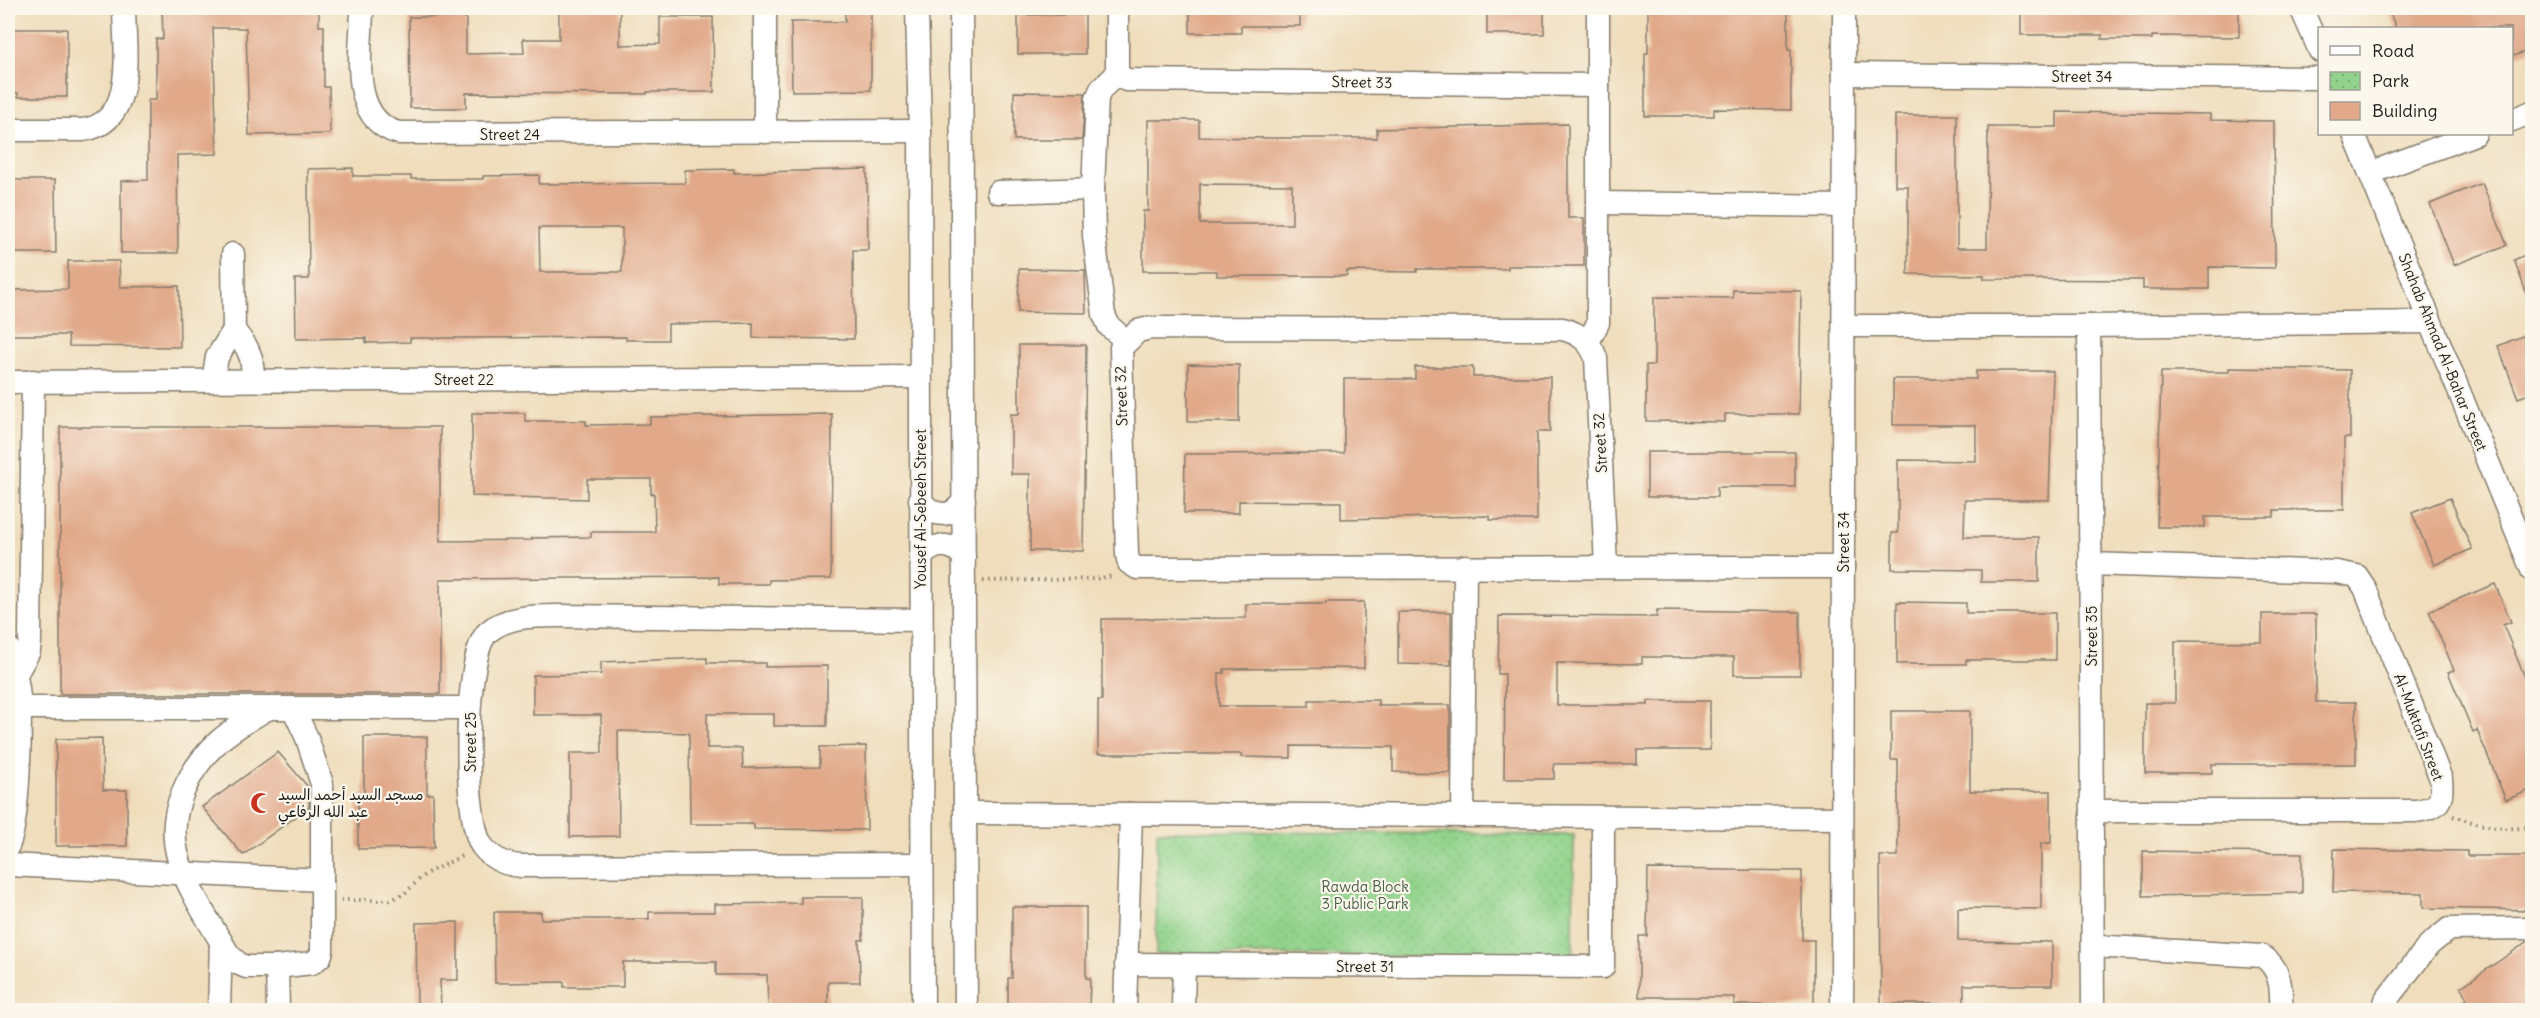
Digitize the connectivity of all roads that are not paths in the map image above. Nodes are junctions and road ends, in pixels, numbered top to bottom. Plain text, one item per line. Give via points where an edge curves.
1 (124, 8) edge
2 (362, 8) edge
3 (765, 8) edge
4 (917, 8) edge
5 (961, 8) edge
6 (1117, 8) edge
7 (1598, 8) edge
8 (1845, 8) edge
9 (2301, 8) edge
10 (2318, 49) edge
11 (1117, 74) junction
12 (1844, 74) junction
13 (2318, 78) edge
14 (1598, 85) junction
15 (2532, 112) edge
16 (2513, 119) edge
17 (8, 130) edge
18 (920, 131) junction
19 (765, 132) junction
20 (2354, 135) edge
21 (2472, 135) edge
22 (2370, 173) junction
23 (1093, 189) junction
24 (998, 192) dead end
25 (1598, 203) junction
26 (1844, 206) junction
27 (233, 254) dead end
28 (2430, 322) junction
29 (1844, 326) junction
30 (2089, 326) junction
31 (234, 330) junction
32 (1125, 341) junction
33 (1588, 342) junction
34 (920, 377) junction
35 (213, 380) junction
36 (254, 380) junction
37 (33, 381) junction
38 (8, 382) edge
39 (920, 500) junction
40 (964, 500) junction
41 (921, 557) junction
42 (964, 557) junction
43 (2090, 564) junction
44 (1465, 566) junction
45 (1606, 566) junction
46 (1843, 567) junction
47 (2532, 570) edge
48 (921, 620) junction
49 (8, 647) edge
50 (16, 674) junction
51 (20, 708) junction
52 (269, 708) junction
53 (293, 708) junction
54 (469, 708) junction
55 (2092, 812) junction
56 (966, 813) junction
57 (1131, 814) junction
58 (1462, 816) junction
59 (1603, 817) junction
60 (1842, 818) junction
61 (8, 846) edge
62 (920, 864) junction
63 (8, 865) edge
64 (184, 874) junction
65 (322, 890) junction
66 (2532, 927) edge
67 (221, 941) junction
68 (2093, 946) junction
69 (1126, 964) junction
70 (1184, 965) junction
71 (278, 967) junction
72 (2382, 1010) edge
73 (219, 1011) edge
74 (278, 1011) edge
75 (923, 1011) edge
76 (966, 1011) edge
77 (1125, 1011) edge
78 (1183, 1011) edge
79 (1842, 1011) edge
80 (2093, 1011) edge
81 (2281, 1011) edge

1 - 17 street via 124,83 108,119 83,130
2 - 19 street, Street 24 via 363,91 371,114 391,131
3 - 19 street
4 - 18 street, Yousef Al-Sebeeh Street
5 - 40 street
6 - 11 street
7 - 14 street
8 - 12 street, Street 34
9 - 10 street
11 - 14 street, Street 33 via 1126,80
11 - 23 street via 1097,98
12 - 13 street, Street 34
12 - 26 street, Street 34
14 - 25 street
15 - 16 street
18 - 19 street, Street 24
18 - 34 street, Yousef Al-Sebeeh Street
20 - 22 street, Shahab Ahmad Al-Bahar Street
21 - 22 street
22 - 28 street, Shahab Ahmad Al-Bahar Street
23 - 24 street
23 - 32 street via 1094,236 1104,315 1109,326
25 - 26 street
25 - 33 street via 1598,323
26 - 29 street, Street 34
27 - 31 street
28 - 30 street
28 - 47 street, Shahab Ahmad Al-Bahar Street
29 - 30 street
29 - 46 street, Street 34
30 - 43 street, Street 35
31 - 35 street via 217,357
31 - 36 street via 251,358
32 - 33 street via 1150,328 1563,329
32 - 44 street, Street 32 via 1120,356 1127,555 1132,565 1141,569
33 - 45 street, Street 32 via 1596,358
34 - 36 street, Street 22
34 - 39 street, Yousef Al-Sebeeh Street
35 - 36 street, Street 22
35 - 37 street, Street 22
37 - 38 street, Street 22
37 - 50 street via 30,640 29,651
39 - 40 street via 927,510 937,514 958,509
39 - 41 street, Yousef Al-Sebeeh Street
40 - 42 street
41 - 42 street via 928,549 948,546
41 - 48 street, Yousef Al-Sebeeh Street
42 - 56 street
43 - 55 street, Street 35
43 - 55 street, Al-Muktafi Street via 2337,572 2356,576 2365,588 2441,779 2440,801 2432,808 2416,811
44 - 45 street
44 - 58 street
45 - 46 street
46 - 60 street, Street 34
48 - 54 street, Street 25 via 523,618 493,628 482,639 474,661
48 - 62 street, Yousef Al-Sebeeh Street
49 - 50 street
50 - 51 street
51 - 52 street
51 - 61 street via 13,830
52 - 53 street
52 - 64 street via 220,741 187,783 177,809 174,835
53 - 54 street
53 - 65 street via 322,784
54 - 62 street, Street 25 via 471,816 482,846 496,859 521,866
55 - 68 street, Street 35
56 - 57 street
56 - 76 street
57 - 58 street
57 - 69 street
58 - 59 street
59 - 60 street
59 - 70 street, Street 31 via 1603,968
60 - 79 street, Street 34
62 - 75 street, Yousef Al-Sebeeh Street
63 - 64 street
64 - 65 street
64 - 67 street
65 - 71 street via 320,957 312,963
66 - 72 street via 2449,929 2428,945
67 - 71 street via 239,964
67 - 73 street
68 - 80 street, Street 35
68 - 81 street via 2262,956 2274,965 2280,980
69 - 70 street, Street 31
69 - 77 street
70 - 78 street
71 - 74 street

